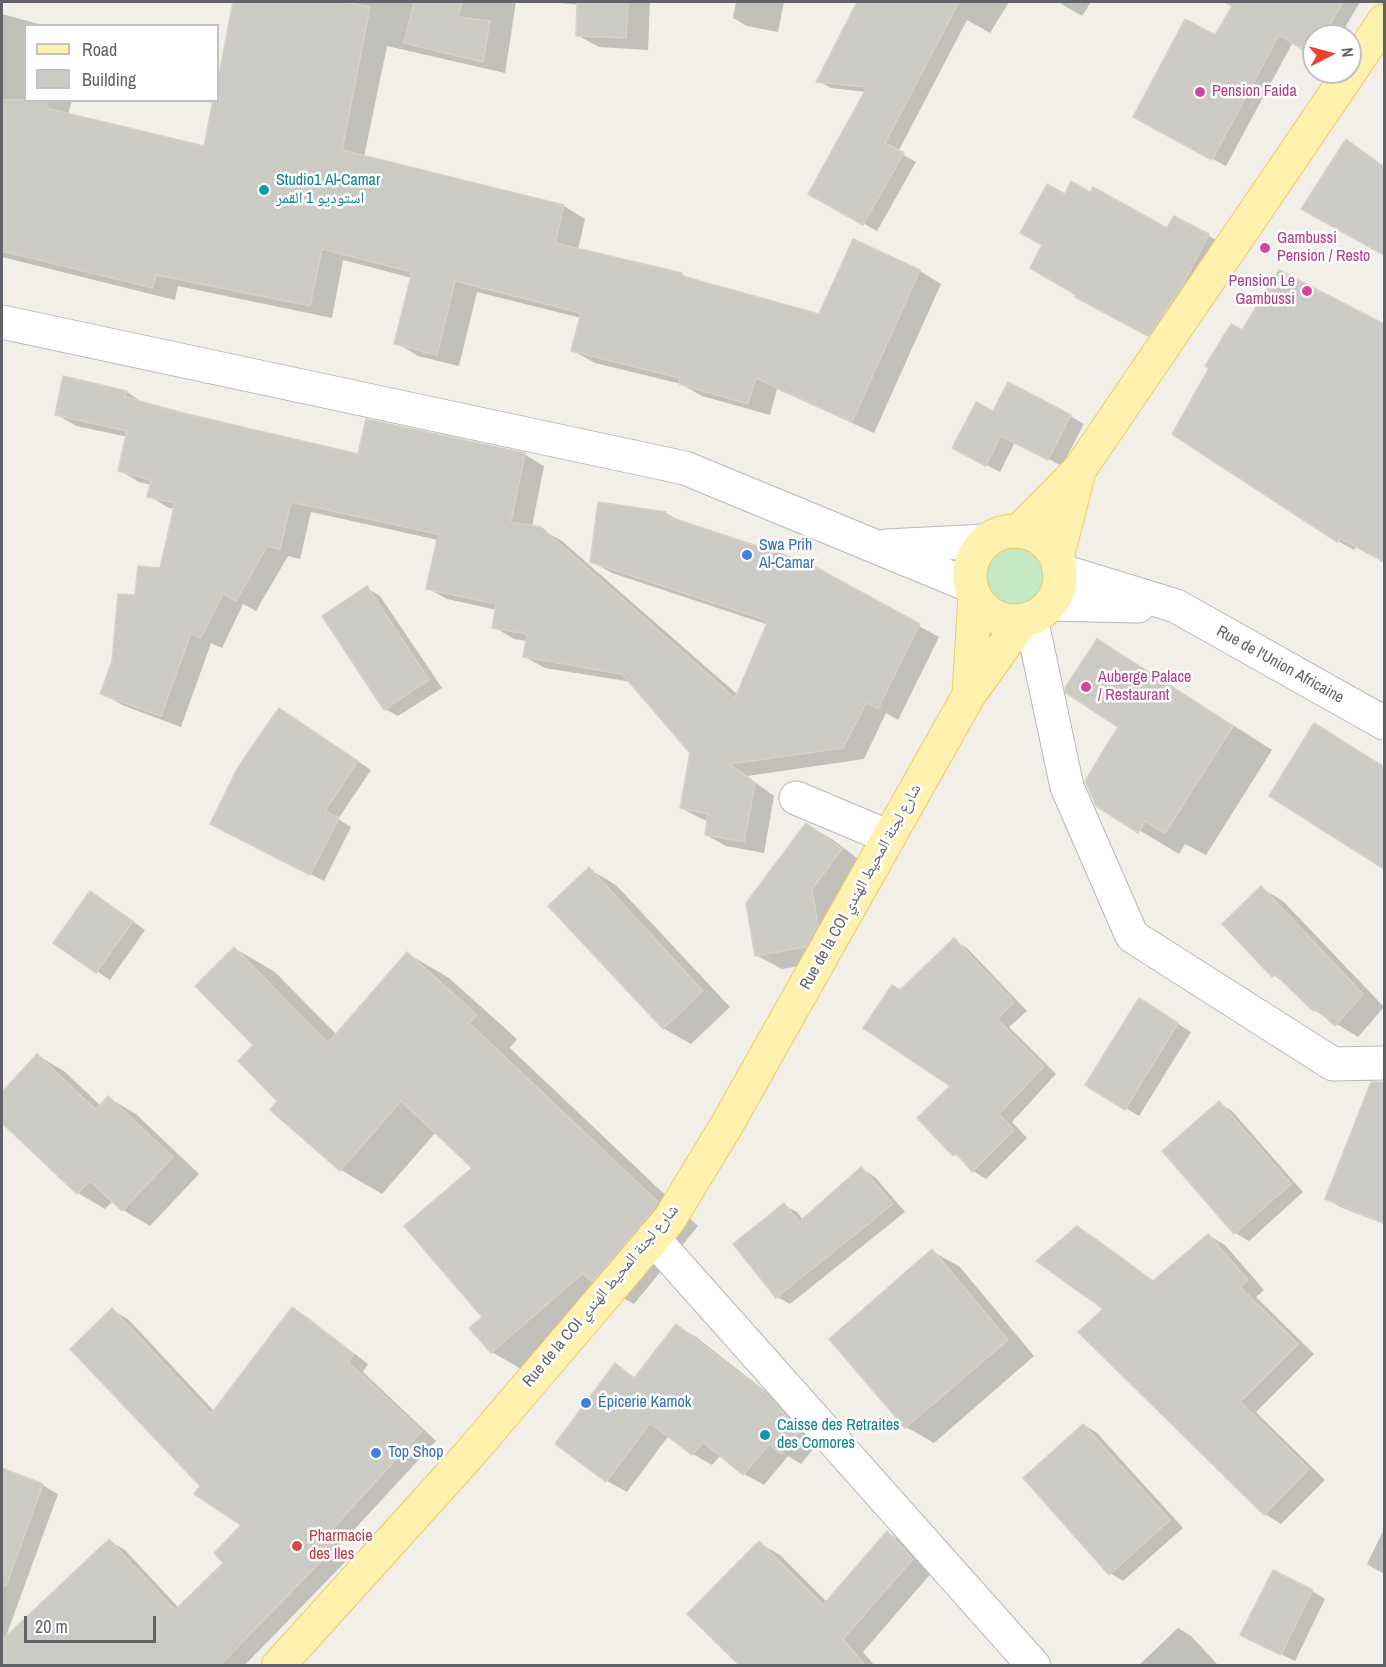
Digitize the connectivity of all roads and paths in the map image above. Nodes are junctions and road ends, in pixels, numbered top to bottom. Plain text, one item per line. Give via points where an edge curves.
1 (1384, 21) edge
2 (1362, 54) edge
3 (1342, 84) edge
4 (2, 322) edge
5 (1080, 469) junction
6 (1019, 531) junction
7 (986, 541) junction
8 (878, 546) junction
9 (1058, 564) junction
10 (973, 591) junction
11 (1176, 606) junction
12 (1034, 615) junction
13 (969, 695) junction
14 (1384, 723) edge
15 (796, 798) dead end
16 (890, 837) junction
17 (1384, 1064) edge
18 (653, 1238) junction
19 (278, 1665) edge
20 (1034, 1665) edge

1 - 2 main road
3 - 5 main road
4 - 8 street via 685,468
5 - 6 main road
5 - 9 main road
6 - 7 main road via 1007,531
6 - 9 main road via 1041,539
7 - 8 street
7 - 10 main road via 972,562
8 - 10 street
9 - 11 street, Rue de l'Union Africaine
9 - 12 main road via 1060,582
10 - 12 main road via 993,616 1006,620
10 - 13 main road, Rue de la COI شارع لجنة المحيط الهندي
11 - 12 street, Rue de l'Union Africaine
11 - 14 street, Rue de l'Union Africaine
12 - 13 main road, Rue de la COI شارع لجنة المحيط الهندي
12 - 17 street via 1067,787 1132,936 1333,1064
13 - 16 main road, Rue de la COI شارع لجنة المحيط الهندي
15 - 16 street
16 - 18 main road, Rue de la COI شارع لجنة المحيط الهندي via 725,1128 669,1220
18 - 19 main road, Rue de la COI شارع لجنة المحيط الهندي via 467,1457
18 - 20 street

